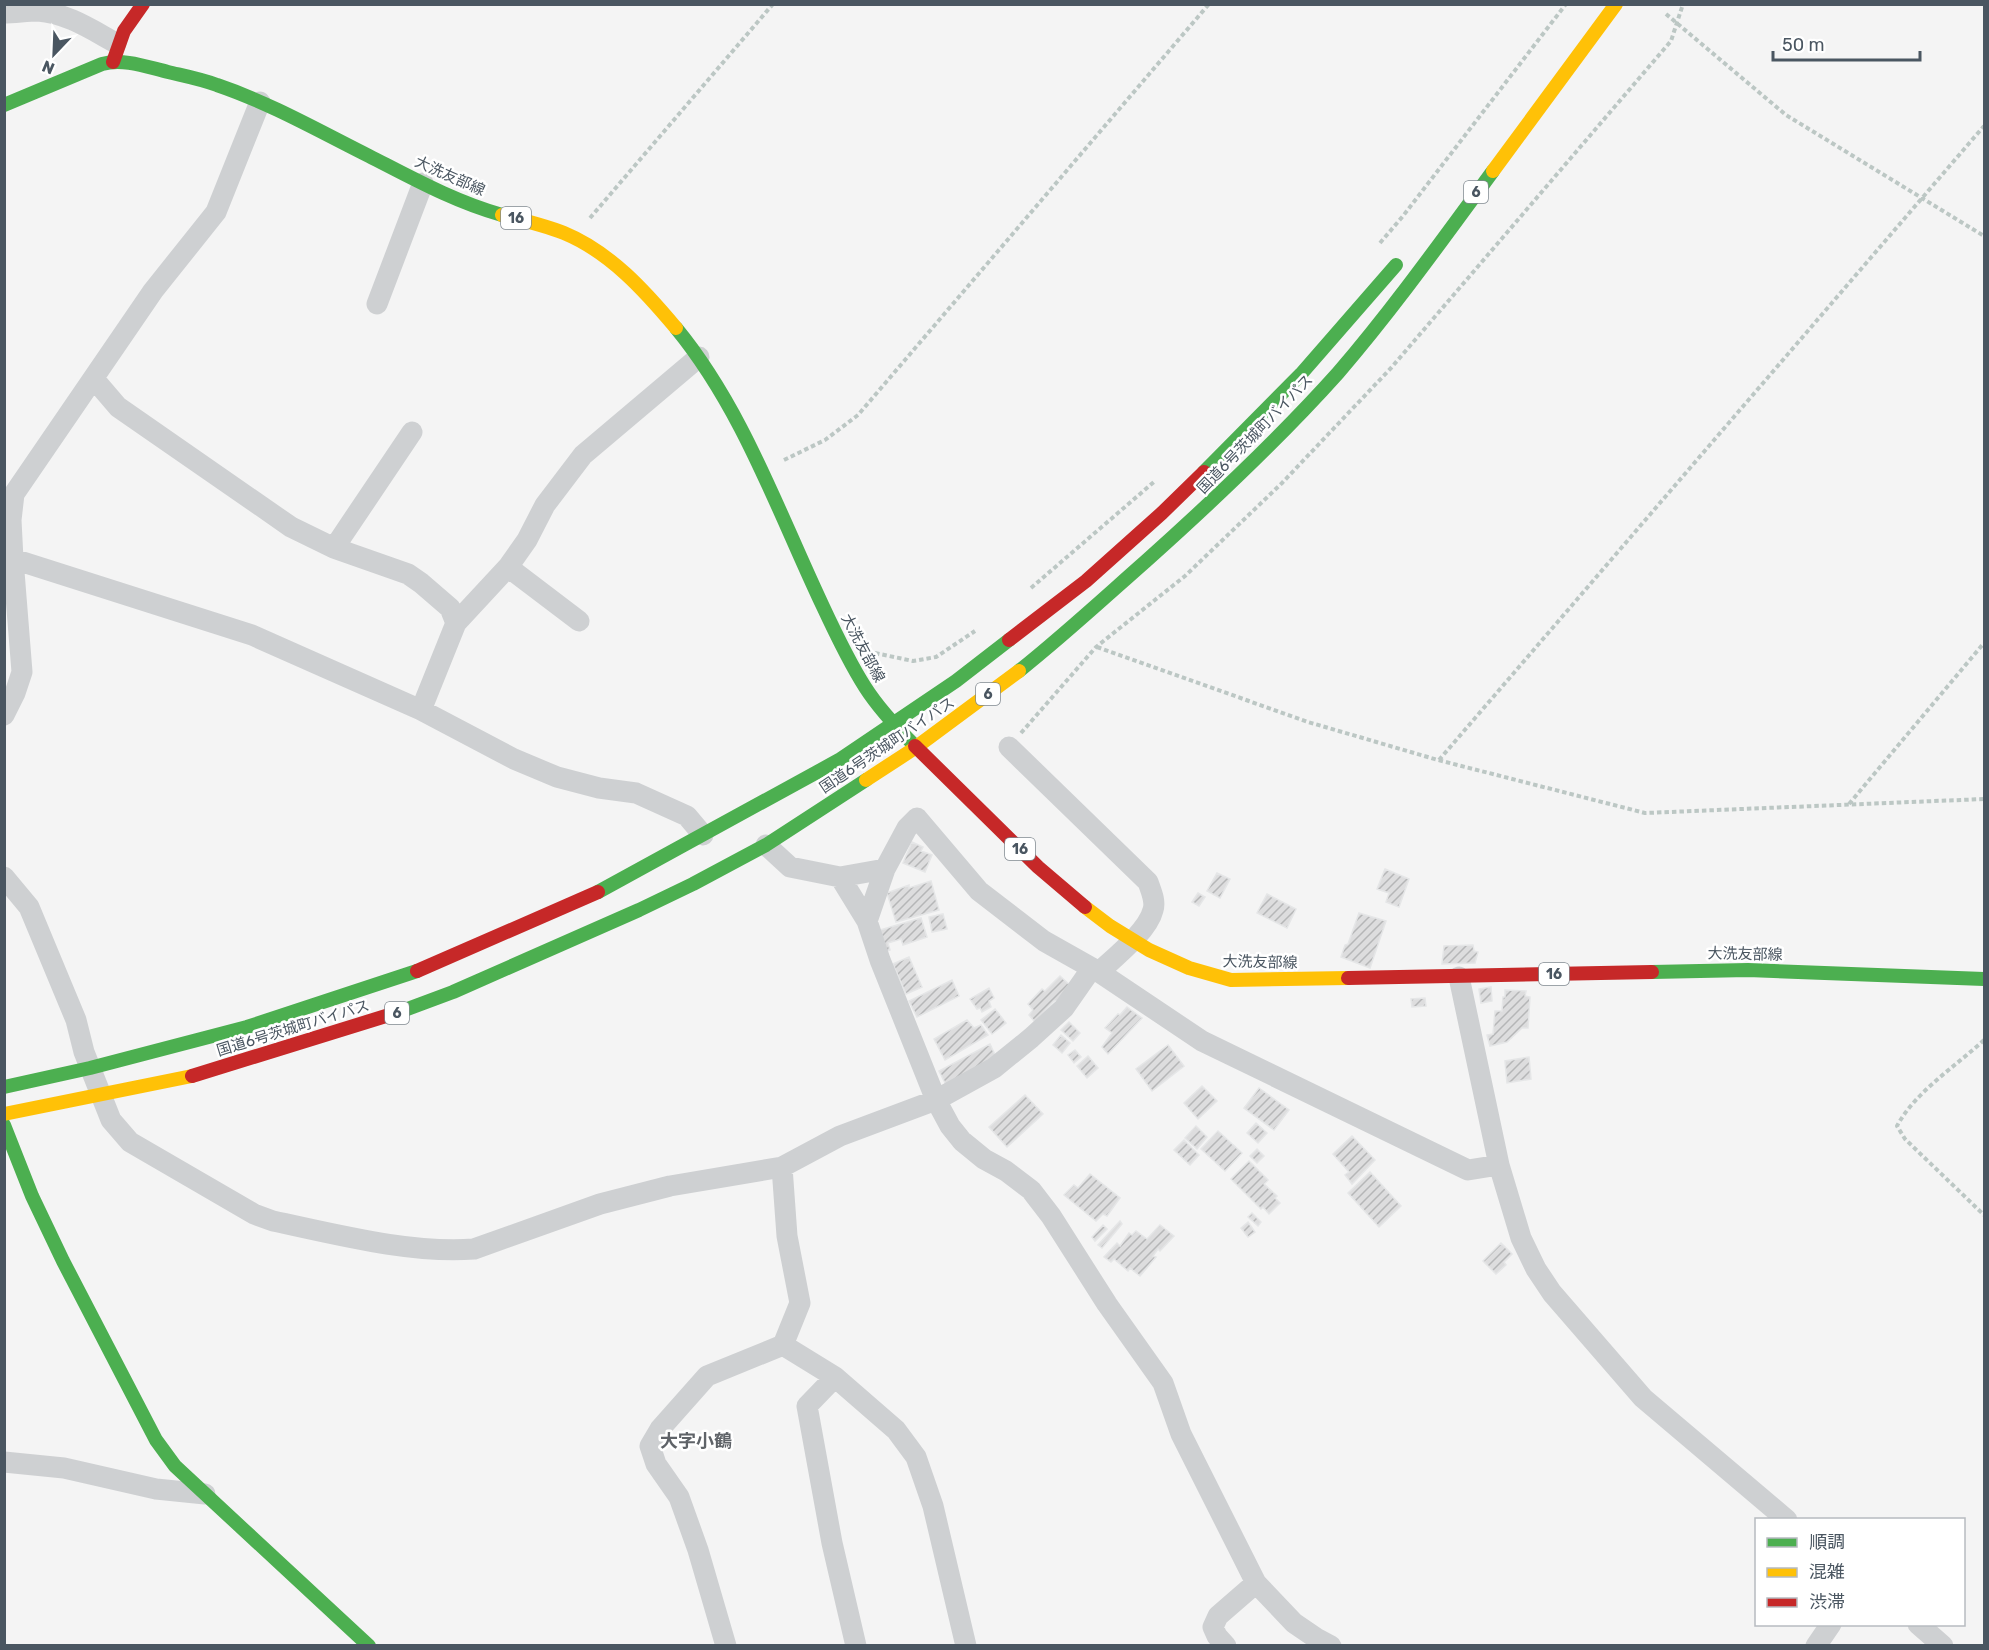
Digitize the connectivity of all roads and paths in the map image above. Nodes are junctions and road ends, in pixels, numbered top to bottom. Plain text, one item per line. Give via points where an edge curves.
1 (143, 4) edge
2 (773, 4) edge
3 (1209, 4) edge
4 (1566, 4) edge
5 (1683, 4) edge
6 (1613, 8) edge
7 (4, 13) edge
8 (1666, 14) dead end
9 (1677, 24) junction
10 (115, 52) junction
11 (260, 102) junction
12 (4, 105) edge
13 (1984, 126) edge
14 (1483, 162) dead end
15 (423, 183) junction
16 (1922, 199) junction
17 (1984, 236) edge
18 (575, 238) junction
19 (1375, 250) dead end
20 (1408, 250) dead end
21 (377, 304) dead end
22 (699, 357) junction
23 (94, 379) junction
24 (412, 432) dead end
25 (761, 471) junction
26 (1157, 479) dead end
27 (9, 488) edge
28 (334, 548) junction
29 (9, 558) edge
30 (508, 567) junction
31 (1028, 591) dead end
32 (579, 621) dead end
33 (456, 623) junction
34 (979, 628) dead end
35 (1984, 643) edge
36 (1096, 647) dead end
37 (867, 650) dead end
38 (422, 710) junction
39 (4, 715) edge
40 (894, 723) junction
41 (1009, 747) dead end
42 (915, 748) junction
43 (1438, 760) junction
44 (1984, 799) edge
45 (1848, 804) junction
46 (703, 836) junction
47 (765, 845) junction
48 (885, 869) junction
49 (4, 877) edge
50 (840, 877) junction
51 (867, 921) junction
52 (1132, 940) junction
53 (1096, 970) junction
54 (1459, 977) junction
55 (1984, 979) edge
56 (1984, 1040) edge
57 (90, 1068) junction
58 (4, 1086) edge
59 (100, 1094) junction
60 (936, 1100) junction
61 (4, 1114) edge
62 (4, 1125) edge
63 (1499, 1165) junction
64 (782, 1167) junction
65 (1984, 1215) edge
66 (783, 1345) junction
67 (834, 1377) junction
68 (4, 1462) edge
69 (205, 1494) junction
70 (1785, 1518) edge
71 (1256, 1583) junction
72 (1830, 1626) edge
73 (1920, 1626) edge
74 (369, 1646) edge
75 (726, 1646) edge
76 (856, 1646) edge
77 (966, 1646) edge
78 (1226, 1646) edge
79 (1331, 1646) edge
80 (1816, 1646) edge
81 (1943, 1646) edge

1 - 10 main road via 128,21
2 - 18 path
3 - 25 path via 858,415 825,440
4 - 19 path
5 - 9 path
6 - 14 main road, 国道6号茨城町バイパス
6 - 42 main road, 国道6号茨城町バイパス / 6 via 1425,263 1339,371 1279,437 1059,639
7 - 10 street via 37,11 57,15 81,24
8 - 9 path
9 - 16 path via 1786,115
10 - 11 main road, 大洗友部線 / 16 via 145,67 214,84
10 - 12 main road, 大洗友部線 / 16 via 86,71
11 - 15 main road, 大洗友部線 / 16
11 - 23 street via 216,212 153,291
13 - 16 path
15 - 18 main road, 大洗友部線 / 16 via 469,205
15 - 21 street
16 - 17 path
16 - 43 path
18 - 22 main road, 大洗友部線 / 16 via 626,275
20 - 40 main road, 国道6号茨城町バイパス via 1301,374 1162,513 1040,618
22 - 25 main road, 大洗友部線 / 16
22 - 30 street via 583,455 545,505
23 - 27 street
23 - 28 street via 118,407 291,527
24 - 28 street
25 - 40 main road, 大洗友部線 / 16 via 838,640 870,695
26 - 31 path
27 - 29 street
28 - 33 street via 408,574 450,608
29 - 38 street via 252,635
29 - 39 street via 22,672
30 - 32 street
30 - 33 street
33 - 38 street
34 - 37 path via 936,657 913,661
35 - 45 path
36 - 43 path via 1308,722
38 - 46 street via 557,777 599,789 636,793 687,816
40 - 42 main road, 大洗友部線 / 16
40 - 46 main road, 国道6号茨城町バイパス via 839,760
41 - 52 street via 1148,882 1155,902 1153,912
42 - 47 main road, 国道6号茨城町バイパス / 6
42 - 52 main road, 大洗友部線 / 16 via 1051,879
43 - 45 path via 1646,813
44 - 45 path
46 - 57 main road, 国道6号茨城町バイパス via 606,888 403,976 247,1027
47 - 50 street via 790,867
47 - 59 main road, 国道6号茨城町バイパス / 6 via 639,910 453,992 380,1019 201,1074
48 - 50 street
48 - 51 street
48 - 53 street via 907,828 917,818 979,891 1044,941
49 - 57 street via 29,907 76,1020
50 - 51 street
51 - 60 street
52 - 53 street
52 - 54 main road, 大洗友部線 / 16 via 1203,975 1231,980
53 - 60 street via 1064,1008 1031,1038 993,1068
53 - 63 street via 1202,1041 1257,1069 1468,1170
54 - 55 main road, 大洗友部線 / 16 via 1748,970
54 - 63 street
56 - 65 path via 1936,1081 1897,1126 1905,1139
57 - 58 main road, 国道6号茨城町バイパス
57 - 59 street
59 - 61 main road, 国道6号茨城町バイパス / 6
59 - 64 street via 111,1120 130,1142 254,1214 400,1245 454,1251 474,1249 600,1204 670,1186
60 - 64 street via 840,1136
60 - 71 street via 962,1141 1031,1190 1052,1216 1163,1383 1181,1434
62 - 69 main road via 63,1261 156,1440 175,1466
63 - 70 street via 1521,1238 1552,1293 1643,1398
64 - 66 street via 787,1236 800,1303
66 - 67 street
66 - 75 street via 707,1376 650,1446 656,1464 679,1497
67 - 76 street via 807,1406
67 - 77 street via 896,1430 916,1457 933,1506
68 - 69 street via 64,1468 156,1489
69 - 74 main road
71 - 78 street via 1218,1616 1213,1627
71 - 79 street via 1294,1623
72 - 80 street
73 - 81 street

